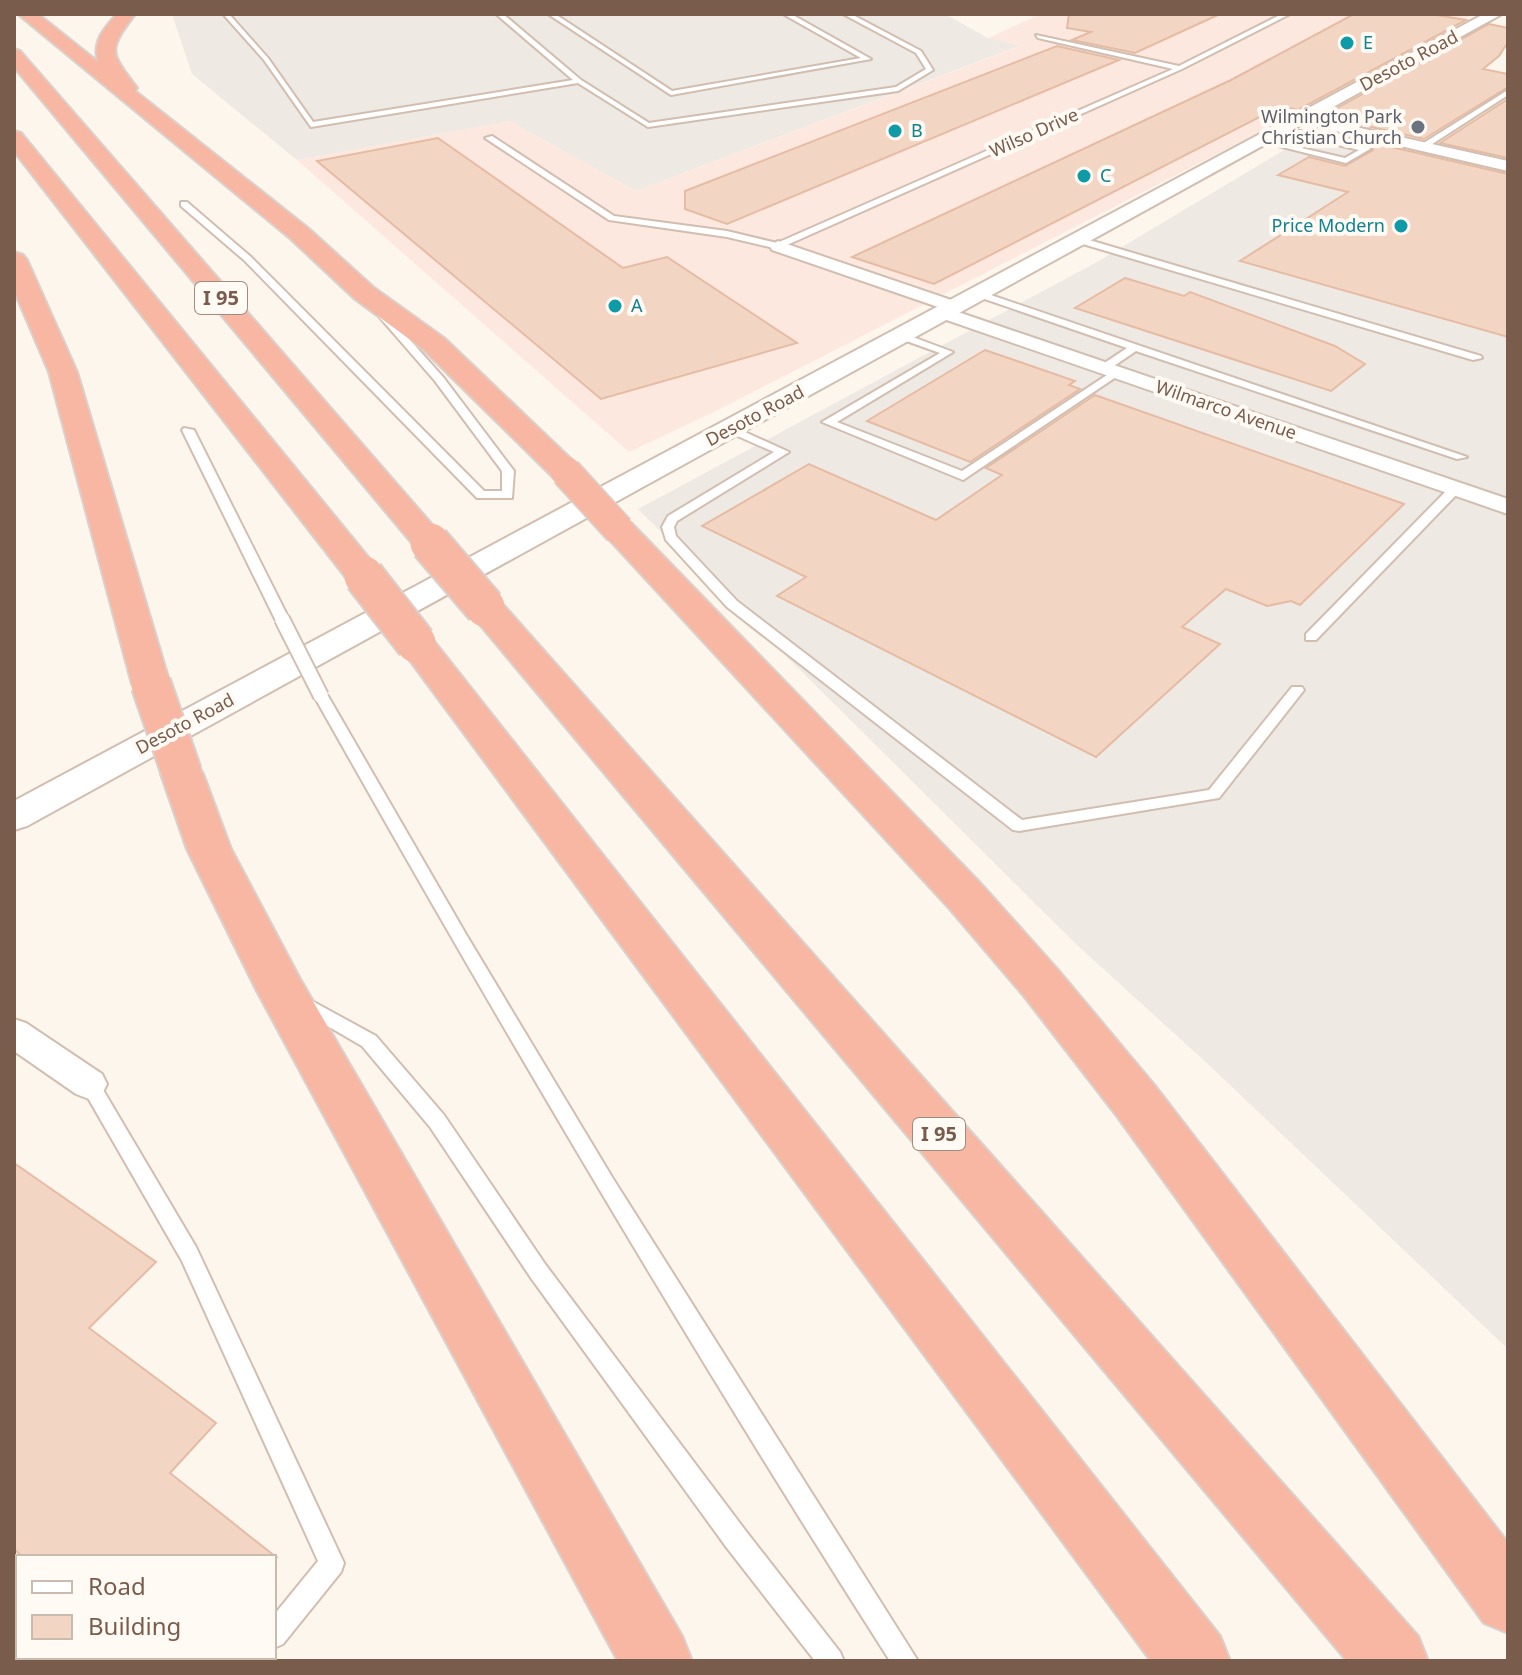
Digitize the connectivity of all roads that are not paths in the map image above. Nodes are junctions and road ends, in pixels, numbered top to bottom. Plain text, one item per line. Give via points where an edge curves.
1 (27, 14) edge
2 (126, 14) edge
3 (226, 14) edge
4 (499, 14) edge
5 (551, 14) edge
6 (786, 14) edge
7 (846, 14) edge
8 (1287, 14) edge
9 (1495, 14) edge
10 (1038, 36) dead end
11 (14, 55) edge
12 (1180, 68) junction
13 (579, 81) junction
14 (1508, 92) edge
15 (142, 105) junction
16 (1282, 130) junction
17 (14, 137) edge
18 (489, 138) dead end
19 (1423, 146) junction
20 (1508, 166) edge
21 (184, 204) dead end
22 (1079, 240) junction
23 (778, 246) junction
24 (14, 260) edge
25 (826, 267) junction
26 (21, 278) edge
27 (364, 293) junction
28 (979, 294) junction
29 (943, 313) junction
30 (902, 336) junction
31 (1135, 347) junction
32 (1477, 358) dead end
33 (1110, 370) junction
34 (730, 429) junction
35 (188, 430) dead end
36 (1461, 457) dead end
37 (1455, 489) junction
38 (1508, 507) edge
39 (1311, 637) dead end
40 (1297, 690) dead end
41 (14, 817) edge
42 (282, 991) junction
43 (14, 1033) edge
44 (89, 1084) joint
45 (1508, 1599) edge
46 (276, 1633) edge
47 (657, 1661) edge
48 (831, 1661) edge
49 (905, 1661) edge
50 (1195, 1661) edge
51 (1393, 1661) edge

1 - 15 highway
2 - 15 highway via 108,35 104,57
3 - 13 lane via 266,59 311,125
4 - 13 lane
5 - 6 lane via 671,93 868,59
7 - 13 lane via 919,52 930,70 898,89 648,125
8 - 12 lane, Wilso Drive
9 - 16 street, Desoto Road
10 - 12 lane
11 - 51 highway, I 95, bridge
12 - 23 lane, Wilso Drive
14 - 19 lane
15 - 27 highway
16 - 16 lane via 1346,161 1366,149
16 - 19 street
16 - 22 street, Desoto Road
17 - 50 highway, I 95, bridge via 416,643
18 - 23 lane, Wilmarco Avenue via 612,218
19 - 20 street
21 - 27 lane via 248,259 481,495 508,495 508,471 439,379
22 - 28 street, Desoto Road
22 - 32 lane
23 - 25 street, Wilmarco Avenue
24 - 26 highway
25 - 29 street, Wilmarco Avenue via 861,274
25 - 29 street, Wilmarco Avenue via 845,287
26 - 42 highway, bridge via 63,372 151,684 209,849
27 - 45 highway, bridge via 434,344 566,472 965,896 1136,1101
28 - 29 street, Desoto Road
28 - 31 lane
29 - 30 street, Desoto Road
29 - 33 street, Wilmarco Avenue
30 - 33 lane via 948,352 828,422 963,476
30 - 34 street, Desoto Road
31 - 33 lane
31 - 36 lane
33 - 37 street, Wilmarco Avenue
34 - 40 lane via 783,452 672,519 670,537 732,604 1019,826 1214,794
34 - 41 street, Desoto Road
35 - 49 lane, bridge via 321,696 420,871 797,1496
37 - 38 street, Wilmarco Avenue
37 - 39 lane
42 - 47 highway
42 - 48 lane via 369,1041 437,1121 538,1271
43 - 44 street
44 - 46 lane via 189,1254 332,1563

